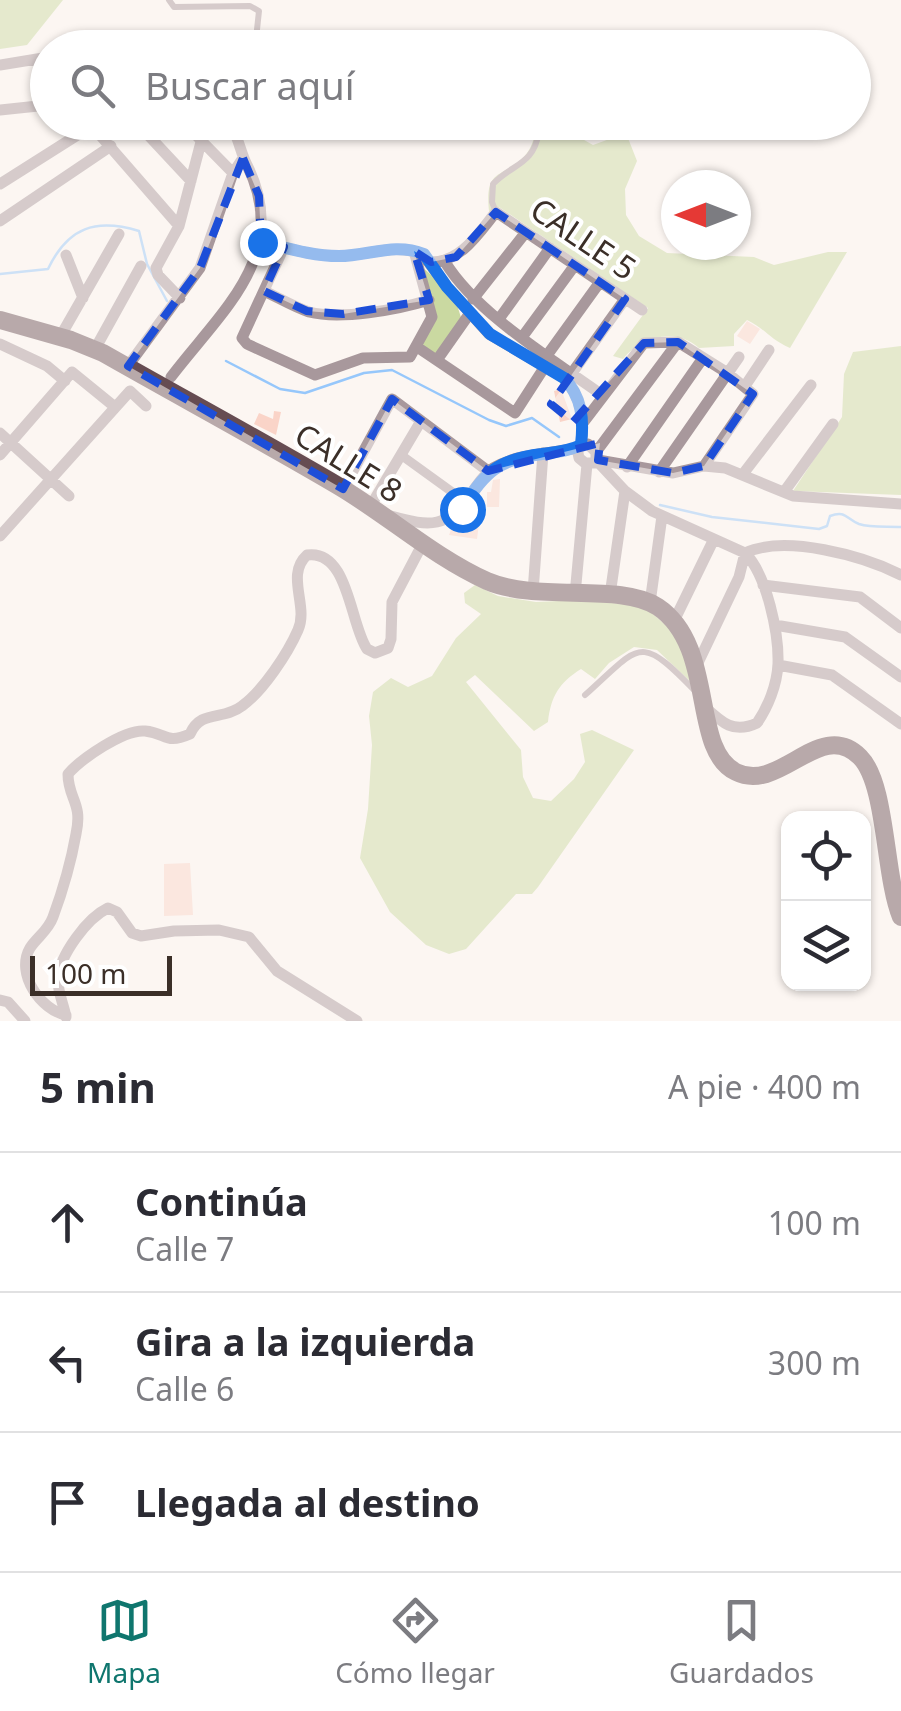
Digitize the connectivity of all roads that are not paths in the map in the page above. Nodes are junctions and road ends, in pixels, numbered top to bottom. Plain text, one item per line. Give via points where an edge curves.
1 (169, 0) edge
2 (257, 30) edge
3 (30, 60) edge
4 (0, 65) edge
5 (30, 107) edge
6 (0, 110) edge
7 (70, 140) edge
8 (107, 140) edge
9 (152, 140) edge
10 (238, 140) edge
11 (536, 140) edge
12 (201, 142) joint
13 (112, 146) junction
14 (243, 158) junction
15 (233, 174) junction
16 (191, 182) junction
17 (0, 184) edge
18 (496, 212) junction
19 (0, 221) edge
20 (178, 226) junction
21 (526, 232) junction
22 (120, 234) dead end
23 (262, 242) junction
24 (284, 248) junction
25 (550, 248) junction
26 (414, 251) junction
27 (66, 255) dead end
28 (430, 262) junction
29 (446, 262) junction
30 (575, 265) junction
31 (141, 266) dead end
32 (600, 282) junction
33 (264, 291) junction
34 (83, 298) junction
35 (625, 299) junction
36 (179, 300) junction
37 (429, 300) junction
38 (473, 300) junction
39 (642, 310) dead end
40 (470, 313) junction
41 (498, 319) junction
42 (0, 320) edge
43 (523, 336) junction
44 (60, 337) junction
45 (678, 342) junction
46 (95, 349) junction
47 (2, 350) edge
48 (769, 350) dead end
49 (413, 352) junction
50 (739, 357) dead end
51 (704, 358) junction
52 (437, 360) junction
53 (546, 361) junction
54 (128, 366) junction
55 (726, 372) junction
56 (572, 374) junction
57 (69, 377) junction
58 (170, 377) dead end
59 (811, 385) dead end
60 (749, 390) junction
61 (602, 395) junction
62 (146, 406) dead end
63 (115, 407) junction
64 (422, 420) junction
65 (834, 424) dead end
66 (583, 427) junction
67 (0, 433) edge
68 (11, 443) junction
69 (543, 454) junction
70 (588, 454) junction
71 (0, 455) edge
72 (401, 455) junction
73 (704, 466) junction
74 (627, 467) junction
75 (488, 471) junction
76 (660, 472) junction
77 (743, 474) junction
78 (50, 478) junction
79 (343, 489) junction
80 (625, 492) junction
81 (789, 494) junction
82 (69, 496) dead end
83 (466, 502) junction
84 (901, 504) edge
85 (370, 507) junction
86 (662, 516) junction
87 (0, 536) edge
88 (714, 541) junction
89 (423, 543) junction
90 (745, 553) junction
91 (901, 574) edge
92 (763, 584) junction
93 (533, 592) junction
94 (574, 595) junction
95 (610, 595) junction
96 (650, 603) junction
97 (674, 621) junction
98 (774, 625) junction
99 (901, 628) edge
100 (778, 665) junction
101 (698, 670) junction
102 (901, 677) edge
103 (585, 695) dead end
104 (704, 704) junction
105 (901, 724) edge
106 (895, 882) edge
107 (901, 917) edge
108 (0, 1000) edge
109 (65, 1018) edge
110 (25, 1021) edge
111 (358, 1021) edge

1 - 2 lane via 174,7 250,6 259,11
3 - 4 street
5 - 6 street
7 - 17 street
8 - 13 street
9 - 16 street
10 - 14 street
11 - 18 lane via 523,164 494,184
12 - 15 street
12 - 16 street
13 - 19 street
13 - 20 street
14 - 15 street
14 - 23 street via 258,196
15 - 36 street via 200,268
16 - 20 street
18 - 21 street, CALLE 5
18 - 29 street
20 - 36 street via 156,268
21 - 25 street, CALLE 5
21 - 38 street
22 - 34 street
23 - 24 street
23 - 58 street via 234,298
24 - 26 street via 330,256
24 - 33 street
25 - 30 street, CALLE 5
25 - 41 street
26 - 28 street
26 - 37 street
27 - 34 street
28 - 29 street
28 - 40 street
29 - 38 street
30 - 32 street, CALLE 5
30 - 43 street
31 - 46 street
32 - 35 street, CALLE 5
32 - 53 street
33 - 37 street via 307,311 343,314
33 - 49 street via 242,338 315,375 363,358
34 - 44 street
35 - 39 street, CALLE 5
35 - 56 street
36 - 54 street
37 - 49 street via 432,317
38 - 41 street
40 - 52 street
40 - 53 street via 498,340
41 - 43 street
42 - 44 main road, CALLE 8
43 - 53 street
44 - 46 main road, CALLE 8
45 - 51 street
45 - 61 street via 644,343
45 - 70 street
46 - 54 main road, CALLE 8
47 - 57 street
48 - 60 street
49 - 52 street
50 - 55 street
51 - 55 street
51 - 74 street
52 - 53 street via 515,413
53 - 56 street
53 - 66 street via 572,387
54 - 79 main road, CALLE 8
55 - 60 street
55 - 76 street
56 - 61 street
57 - 63 street
57 - 68 street
59 - 77 street
60 - 73 street
61 - 66 street
62 - 63 street via 130,391
63 - 78 street
64 - 72 street
64 - 75 street
64 - 79 street via 392,399
65 - 81 street
66 - 70 street
67 - 68 street
68 - 71 street
68 - 78 street
69 - 70 street
69 - 75 street
69 - 93 street
70 - 74 street
70 - 80 street
70 - 94 street
72 - 83 street
72 - 85 street
73 - 76 street
73 - 77 street
74 - 76 street
75 - 83 street
77 - 81 street
78 - 82 street
78 - 87 street
79 - 85 main road, CALLE 8
80 - 86 street
80 - 95 street
81 - 84 street
83 - 85 street via 434,524
85 - 89 main road, CALLE 8
86 - 88 street
86 - 96 street
88 - 90 street
88 - 97 street
89 - 93 main road, CALLE 8 via 485,580
89 - 109 street via 392,602 388,648 367,649 330,561 307,555 298,570 301,624 245,705 196,722 176,740 136,730 68,774 80,811 72,857 52,921 26,960 39,1000
90 - 91 street via 758,547 852,555
90 - 92 street
90 - 101 street
92 - 98 street
92 - 99 street via 860,597
93 - 94 main road, CALLE 8
94 - 95 main road, CALLE 8
95 - 96 main road, CALLE 8
96 - 97 main road, CALLE 8
97 - 101 main road, CALLE 8
98 - 100 street
98 - 102 street via 845,636
100 - 104 street via 757,723 727,726
100 - 105 street via 832,674
101 - 104 main road, CALLE 8
103 - 104 lane via 633,652 647,651
104 - 106 main road, CALLE 8 via 720,758 742,775 768,775 828,746 862,758 876,789
106 - 107 main road
108 - 110 street
109 - 111 street via 58,976 88,923 108,908 141,936 218,930 249,938 277,971

